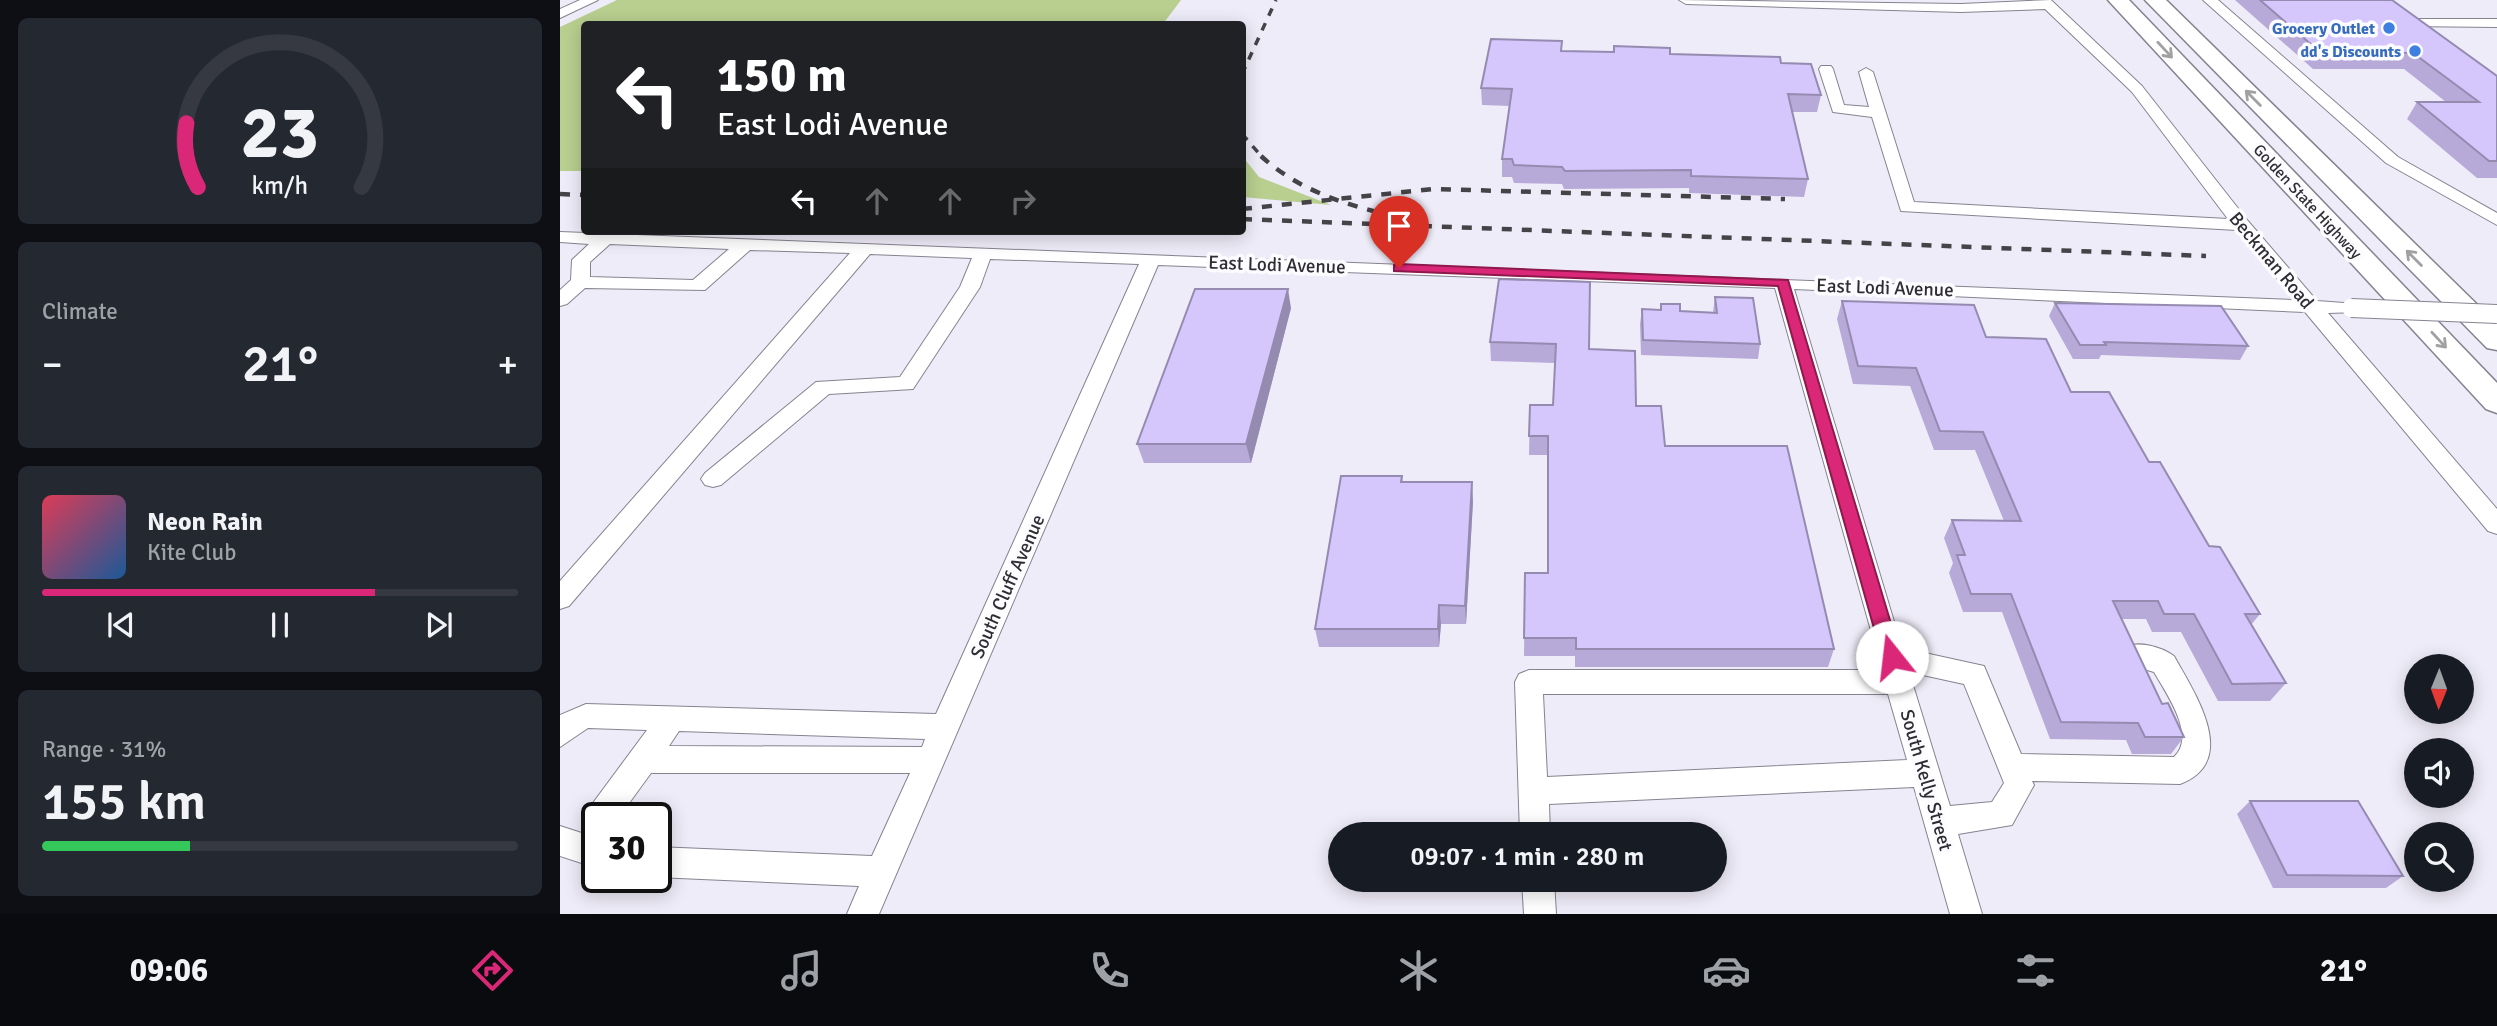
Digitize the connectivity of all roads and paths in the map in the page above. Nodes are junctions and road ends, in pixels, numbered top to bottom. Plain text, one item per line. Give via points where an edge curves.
1 (591, 0) edge
2 (1686, 0) edge
3 (2118, 0) edge
4 (2155, 0) edge
5 (2210, 0) edge
6 (2045, 2) edge
7 (1900, 3) edge
8 (560, 14) edge
9 (2497, 23) edge
10 (2433, 40) edge
11 (1826, 69) dead end
12 (1866, 72) dead end
13 (1879, 113) junction
14 (2497, 220) edge
15 (2242, 225) junction
16 (560, 237) edge
17 (607, 238) junction
18 (746, 244) junction
19 (864, 248) junction
20 (983, 253) junction
21 (1152, 259) junction
22 (580, 282) junction
23 (1783, 283) junction
24 (560, 300) edge
25 (2311, 306) junction
26 (2497, 314) edge
27 (2497, 341) edge
28 (2497, 402) edge
29 (713, 479) dead end
30 (2497, 525) edge
31 (560, 599) edge
32 (2133, 655) edge
33 (1895, 670) junction
34 (671, 719) junction
35 (945, 727) junction
36 (560, 734) edge
37 (643, 760) junction
38 (930, 760) junction
39 (2012, 767) junction
40 (1925, 773) junction
41 (1533, 791) junction
42 (612, 802) edge
43 (1534, 822) edge
44 (1939, 822) junction
45 (672, 863) edge
46 (881, 872) junction
47 (1539, 892) edge
48 (863, 914) edge
49 (1540, 914) edge
50 (1966, 914) edge

1 - 8 street
2 - 7 street
3 -> 28 highway, Golden State Highway
27 -> 4 highway, Golden State Highway
5 - 14 street via 2392,160
6 - 7 street
6 - 15 street, Beckman Road via 2137,89
9 - 10 street via 2404,19
11 - 13 street via 1838,109
12 - 13 street
13 - 15 street via 1907,207
15 - 25 street, Beckman Road
16 - 17 street, East Lodi Avenue
17 - 18 street, East Lodi Avenue
17 - 22 street via 582,260
18 - 19 street, East Lodi Avenue
18 - 22 street via 698,286
19 - 20 street, East Lodi Avenue
19 - 31 street
20 - 21 street, East Lodi Avenue
20 - 29 lane via 970,287 906,384 824,387
21 - 23 street, East Lodi Avenue
21 - 35 street, South Cluff Avenue
22 - 24 street
23 - 25 street, East Lodi Avenue
23 - 33 street, South Kelly Street
25 - 26 street, East Lodi Avenue, bridge
25 - 30 street, Beckman Road
32 - 39 street via 2164,664 2199,743 2192,763 2180,771
33 - 39 street via 1975,674
33 - 40 street, South Kelly Street
33 - 41 street via 1528,682
34 - 35 street
34 - 36 street via 586,716
34 - 37 street
35 - 38 street, South Cluff Avenue
37 - 38 street
37 - 42 street
38 - 46 street, South Cluff Avenue
39 - 44 street via 2019,785 2001,815
40 - 41 street
40 - 44 street, South Kelly Street
41 - 43 street
44 - 50 street, South Kelly Street
45 - 46 street
46 - 48 street, South Cluff Avenue
47 - 49 street

